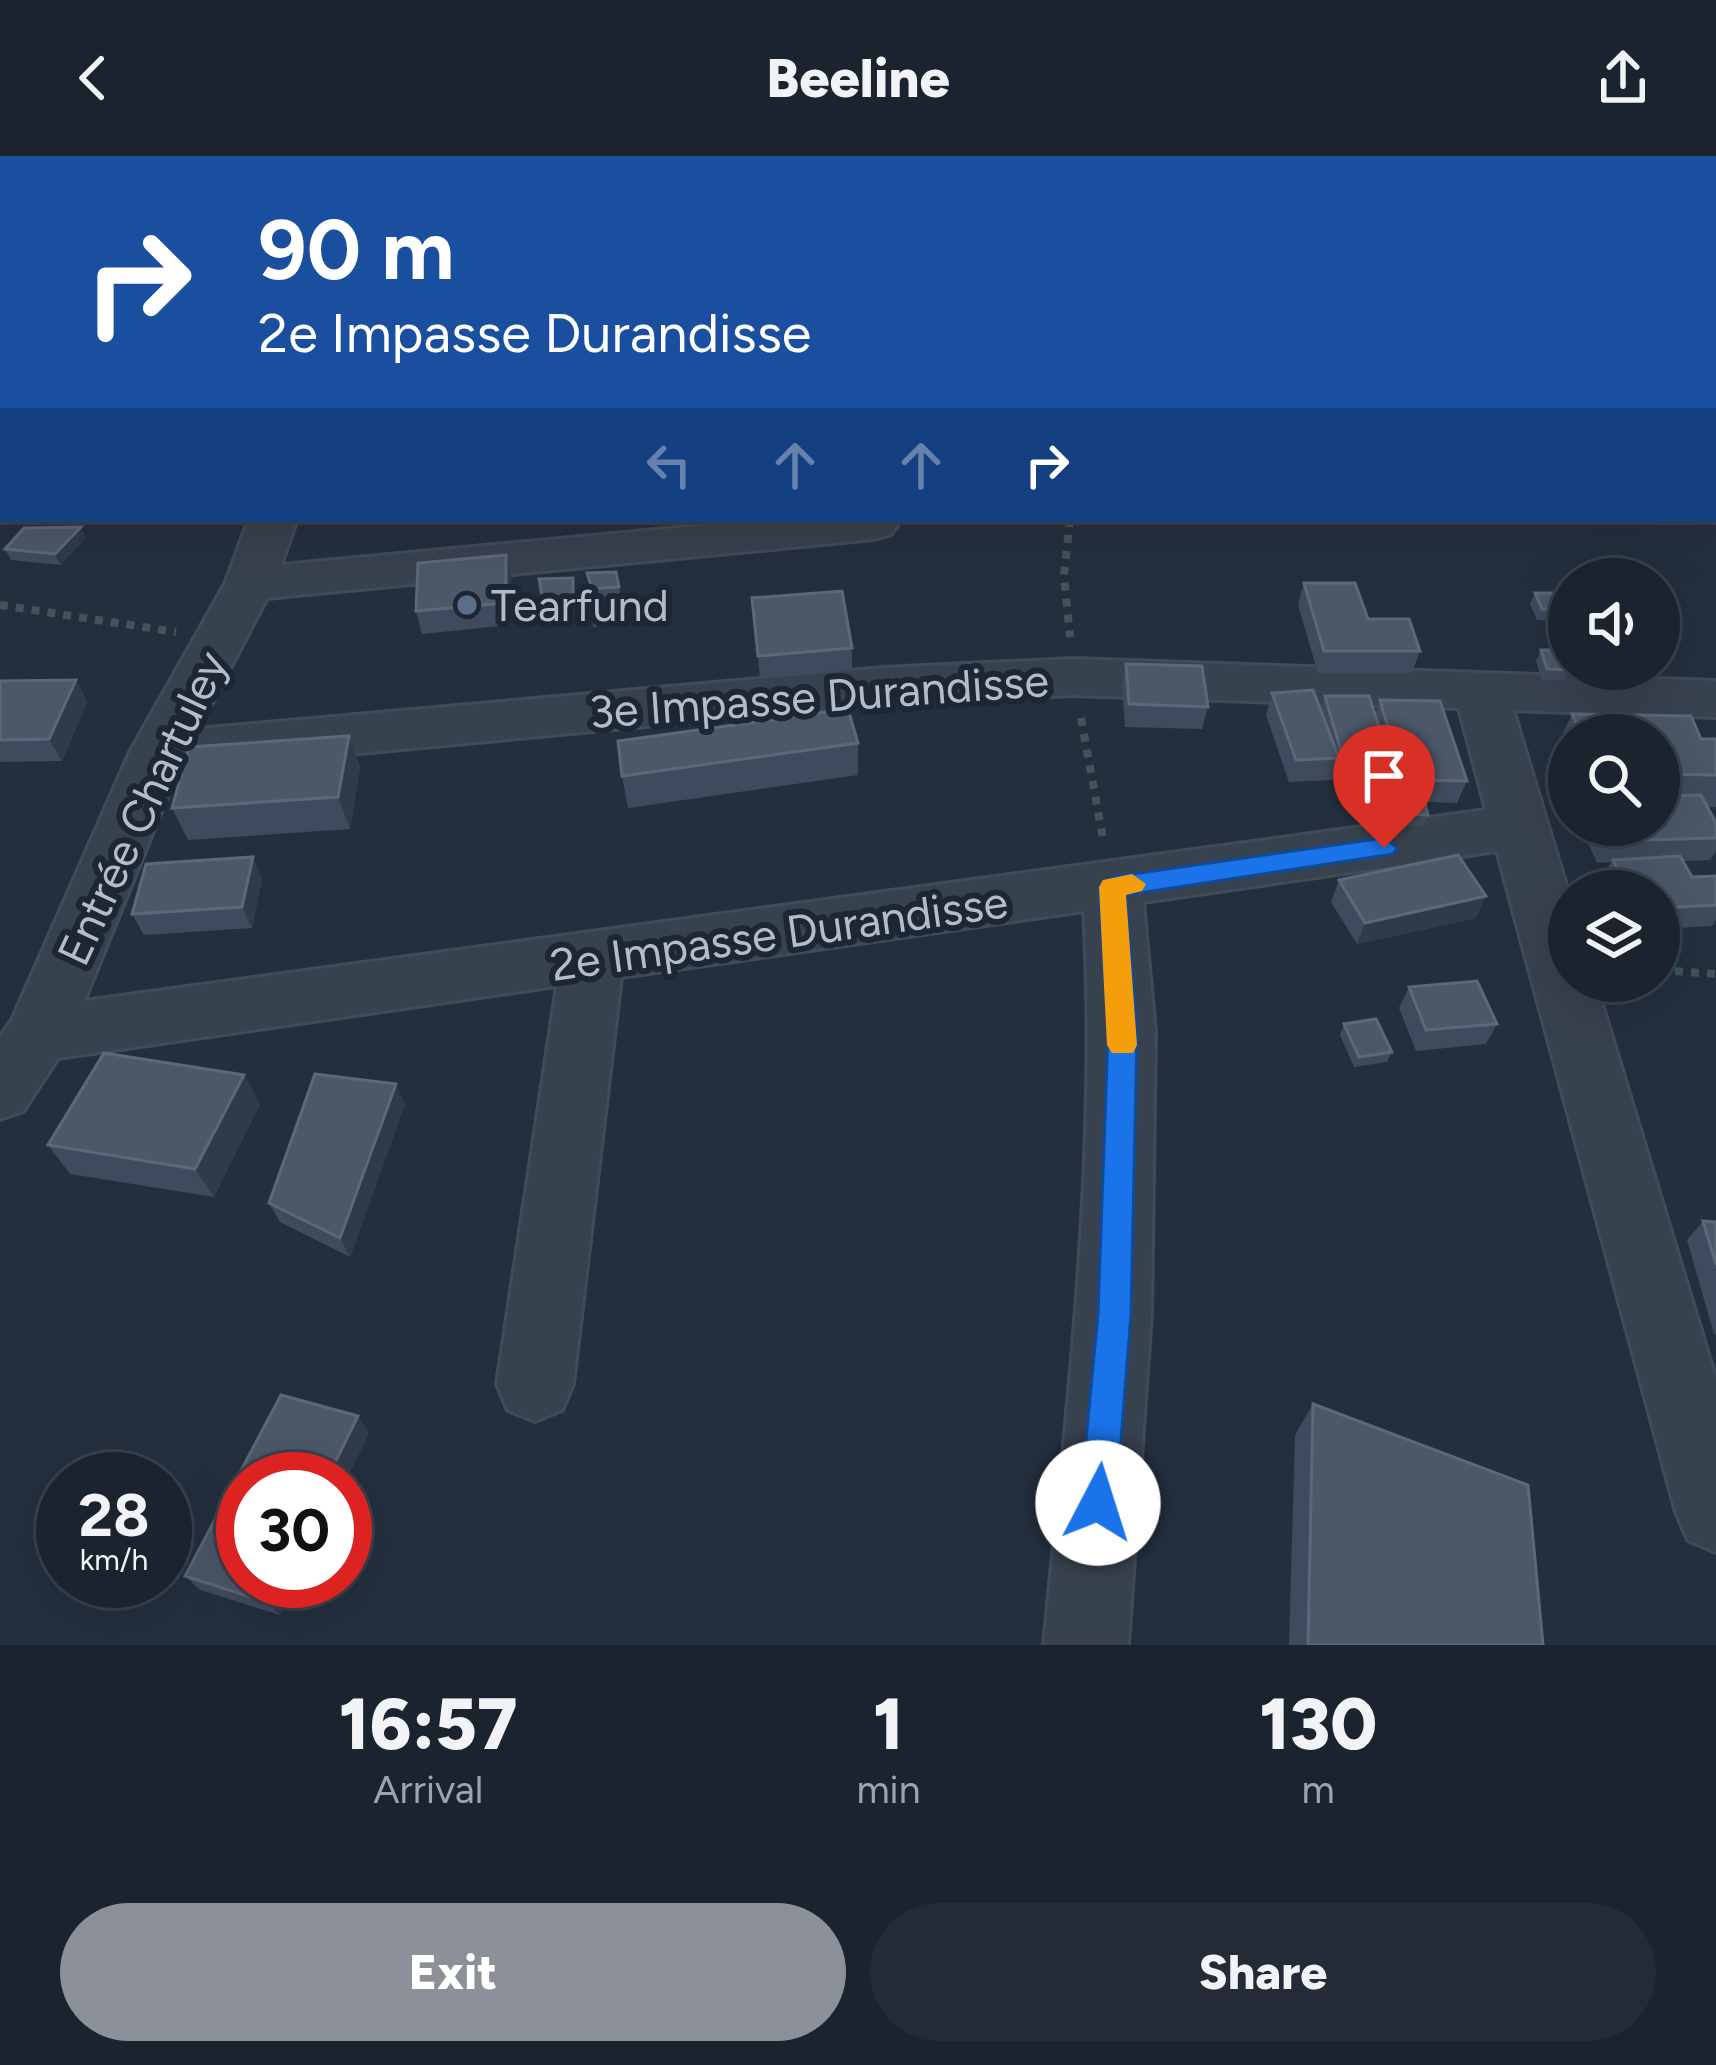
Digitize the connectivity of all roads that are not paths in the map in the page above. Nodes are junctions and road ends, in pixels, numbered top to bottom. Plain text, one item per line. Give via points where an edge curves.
1 (272, 522) edge
2 (874, 524) dead end
3 (250, 584) junction
4 (1481, 694) junction
5 (1716, 699) edge
6 (158, 752) junction
7 (1520, 827) junction
8 (1112, 887) junction
9 (592, 958) junction
10 (38, 1034) junction
11 (0, 1091) edge
12 (535, 1384) dead end
13 (1716, 1512) edge
14 (1086, 1645) edge

1 - 3 street, Entrée Chartuley
2 - 3 street
3 - 6 street, Entrée Chartuley
4 - 5 street, 3e Impasse Durandisse
4 - 6 street, 3e Impasse Durandisse via 1025,679
4 - 7 street
6 - 10 street, Entrée Chartuley
7 - 8 street, 2e Impasse Durandisse
7 - 13 street
8 - 9 street, 2e Impasse Durandisse
8 - 14 street via 1123,1033 1114,1314
9 - 10 street, 2e Impasse Durandisse
9 - 12 street
10 - 11 street, Entrée Chartuley

